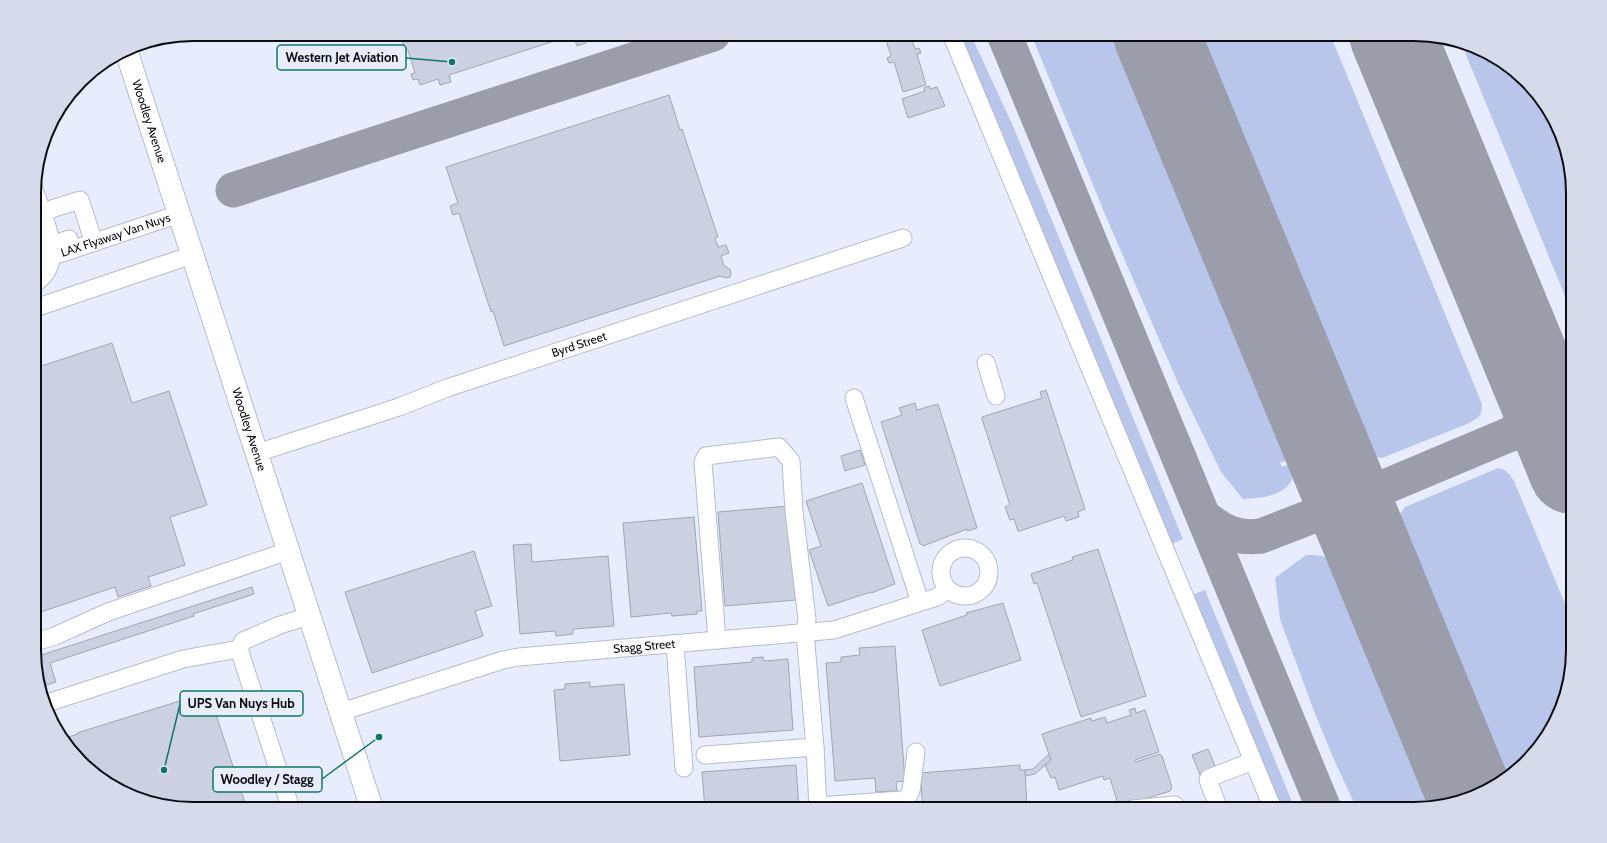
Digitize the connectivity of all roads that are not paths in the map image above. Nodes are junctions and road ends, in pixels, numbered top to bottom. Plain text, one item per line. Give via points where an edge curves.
1 (954, 41) edge
2 (128, 56) edge
3 (41, 209) edge
4 (177, 210) junction
5 (42, 212) junction
6 (92, 237) junction
7 (903, 238) dead end
8 (41, 249) edge
9 (52, 250) junction
10 (192, 255) junction
11 (41, 257) edge
12 (41, 279) edge
13 (41, 306) edge
14 (986, 363) dead end
15 (996, 396) dead end
16 (854, 398) dead end
17 (256, 453) junction
18 (288, 551) junction
19 (948, 590) dead end
20 (920, 602) junction
21 (309, 616) junction
22 (805, 633) junction
23 (41, 640) edge
24 (716, 640) junction
25 (675, 644) junction
26 (239, 649) junction
27 (50, 702) edge
28 (341, 712) junction
29 (815, 747) junction
30 (916, 752) dead end
31 (705, 755) dead end
32 (1253, 761) junction
33 (684, 768) dead end
34 (289, 802) edge
35 (370, 802) edge
36 (818, 802) edge
37 (880, 802) edge
38 (1216, 802) edge
39 (1270, 802) edge

1 - 32 street
2 - 4 main road, Woodley Avenue
3 - 5 street, LAX Flyaway Van Nuys
4 - 6 street, LAX Flyaway Van Nuys
4 - 10 main road, Woodley Avenue
5 - 6 street via 80,200
5 - 9 street, LAX Flyaway Van Nuys
6 - 9 street, LAX Flyaway Van Nuys
7 - 17 street, Byrd Street
8 - 9 street, LAX Flyaway Van Nuys
9 - 11 street, LAX Flyaway Van Nuys
9 - 12 street via 47,271
10 - 13 street
10 - 17 main road, Woodley Avenue
14 - 15 street
16 - 20 street
17 - 18 main road, Woodley Avenue
18 - 21 main road, Woodley Avenue
18 - 23 street via 108,612
19 - 20 street, Stagg Street via 937,597
20 - 22 street, Stagg Street via 849,626
21 - 26 street via 243,641
21 - 28 main road, Woodley Avenue
22 - 24 street, Stagg Street
22 - 24 street via 807,619 794,511 791,461 779,447 706,456 703,462
22 - 29 street
24 - 25 street, Stagg Street
25 - 28 street, Stagg Street via 504,660
25 - 33 street
26 - 27 street via 183,659
26 - 34 street
28 - 35 main road, Woodley Avenue
29 - 31 street
29 - 36 street
30 - 37 street via 911,791 907,798
32 - 38 street via 1208,780
32 - 39 street

